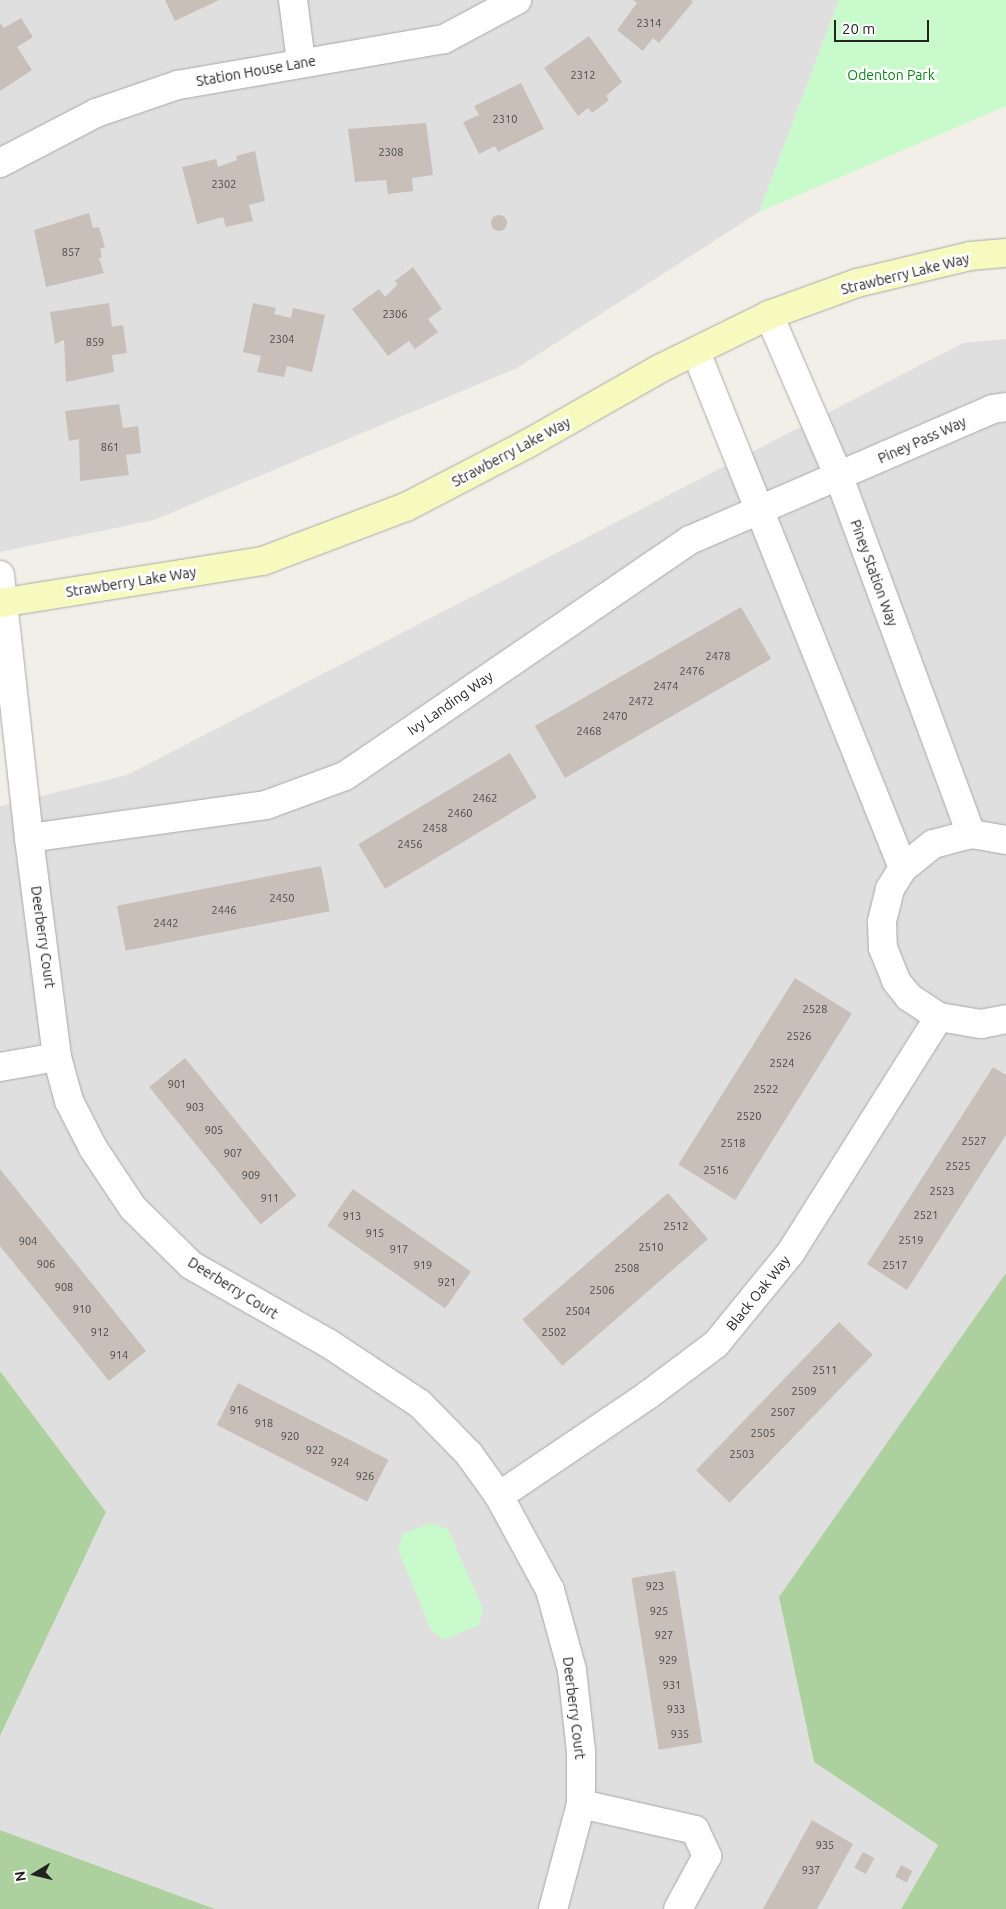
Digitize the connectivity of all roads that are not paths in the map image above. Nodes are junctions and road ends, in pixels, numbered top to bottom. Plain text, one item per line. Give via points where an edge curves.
1 (292, 0) edge
2 (517, 0) edge
3 (301, 62) junction
4 (0, 163) edge
5 (1006, 253) edge
6 (769, 315) junction
7 (696, 352) junction
8 (1006, 408) edge
9 (839, 477) junction
10 (761, 510) junction
11 (0, 575) edge
12 (2, 603) edge
13 (971, 834) junction
14 (29, 838) junction
15 (1006, 840) edge
16 (903, 868) junction
17 (939, 1017) junction
18 (1006, 1019) edge
19 (57, 1057) junction
20 (0, 1067) edge
21 (499, 1496) junction
22 (581, 1804) junction
23 (553, 1909) edge
24 (678, 1909) edge

1 - 3 street
2 - 3 street, Station House Lane via 444,38
3 - 4 street, Station House Lane via 178,85 96,113
5 - 6 street, Strawberry Lake Way via 970,256 857,283
6 - 7 street, Strawberry Lake Way
6 - 9 street, Piney Station Way
7 - 10 street
7 - 12 street, Strawberry Lake Way via 659,368 529,443 406,508 263,561
8 - 9 street, Piney Pass Way via 992,409
9 - 10 street, Ivy Landing Way
9 - 13 street, Piney Station Way
10 - 14 street, Ivy Landing Way via 690,540 345,776 266,805
10 - 16 street
11 - 12 street, Deerberry Court
12 - 14 street, Deerberry Court
13 - 15 street
13 - 16 street via 933,844
14 - 19 street, Deerberry Court
16 - 17 street via 890,889 882,922 883,948 896,981 910,997
17 - 18 street via 981,1024
17 - 21 street, Black Oak Way via 791,1252 716,1344 648,1395
19 - 20 street
19 - 21 street, Deerberry Court via 69,1101 89,1140 133,1208 191,1265 328,1343 420,1404 469,1454
21 - 22 street, Deerberry Court via 550,1590 565,1643 572,1670 581,1751
22 - 23 street, Deerberry Court
22 - 24 street via 696,1830 707,1856

